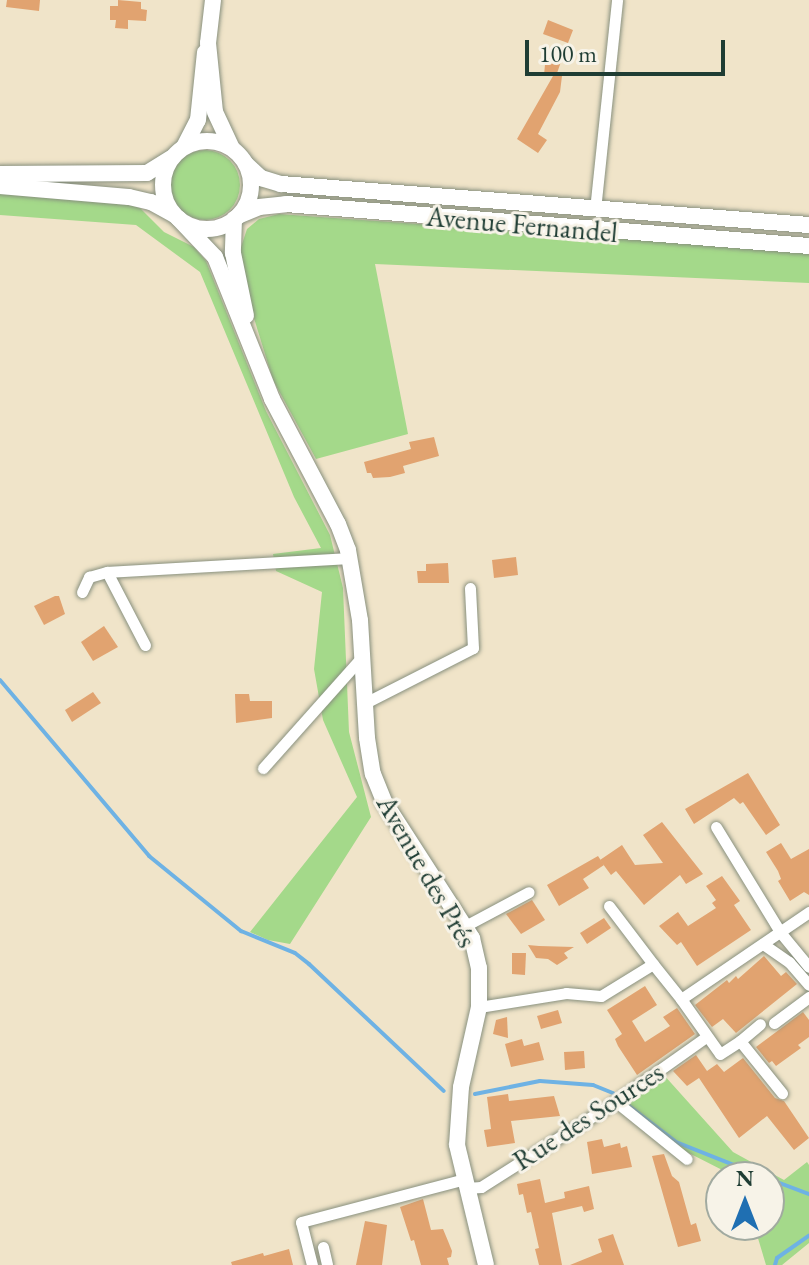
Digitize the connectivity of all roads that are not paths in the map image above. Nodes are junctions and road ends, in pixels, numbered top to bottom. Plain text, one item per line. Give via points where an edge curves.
1 (213, 0) edge
2 (617, 0) edge
3 (208, 43) junction
4 (232, 148) junction
5 (178, 152) junction
6 (246, 164) junction
7 (0, 174) edge
8 (0, 186) edge
9 (595, 210) junction
10 (176, 217) junction
11 (236, 218) junction
12 (809, 225) edge
13 (809, 246) edge
14 (251, 352) junction
15 (349, 558) junction
16 (107, 572) junction
17 (470, 588) dead end
18 (82, 592) dead end
19 (145, 645) dead end
20 (362, 657) junction
21 (365, 703) junction
22 (263, 768) dead end
23 (716, 827) dead end
24 (529, 892) dead end
25 (609, 906) dead end
26 (809, 912) edge
27 (465, 926) junction
28 (780, 932) junction
29 (763, 944) junction
30 (653, 964) junction
31 (809, 967) edge
32 (809, 985) edge
33 (809, 997) edge
34 (681, 999) junction
35 (479, 1007) junction
36 (774, 1023) dead end
37 (760, 1024) dead end
38 (706, 1037) junction
39 (740, 1041) junction
40 (782, 1093) dead end
41 (615, 1101) junction
42 (687, 1159) dead end
43 (466, 1184) junction
44 (323, 1247) dead end
45 (312, 1265) edge
46 (327, 1265) edge
47 (486, 1265) edge

1 - 3 main road
2 - 9 street
3 - 4 main road via 215,112
3 - 5 main road via 198,120
4 - 5 main road via 208,140
4 - 6 main road
5 - 7 main road via 147,173
5 - 10 main road via 166,168 163,193
6 - 9 main road, Avenue Fernandel via 261,178 281,184
6 - 11 main road via 251,192
8 - 10 main road via 129,197 151,202
9 - 12 main road, Avenue Fernandel
10 - 11 main road via 206,229
10 - 14 main road, Avenue des Prés via 215,257
11 - 13 main road, Avenue Fernandel via 259,207 286,204
11 - 14 main road, Avenue des Prés via 233,253
14 - 15 main road, Avenue des Prés via 338,524
15 - 16 street
15 - 20 main road, Avenue des Prés
16 - 18 street via 89,577
16 - 19 street
17 - 21 street via 473,648
20 - 21 main road, Avenue des Prés
20 - 22 street
21 - 27 main road, Avenue des Prés via 373,774 385,803
23 - 28 street
24 - 27 street
25 - 30 street
26 - 28 street
27 - 35 main road, Avenue des Prés via 479,968
28 - 29 street
28 - 31 street
29 - 32 street
29 - 34 street
30 - 34 street
30 - 35 street via 601,996 566,993
33 - 36 street
34 - 38 street
35 - 43 main road, Avenue des Prés via 461,1087 457,1145
37 - 39 street
38 - 39 street via 720,1054
38 - 41 street, Rue des Sources
39 - 40 street
41 - 42 street
41 - 43 street, Rue des Sources via 481,1187
43 - 45 street, Rue des Sources via 301,1222
43 - 47 main road, Avenue des Prés
44 - 46 street

